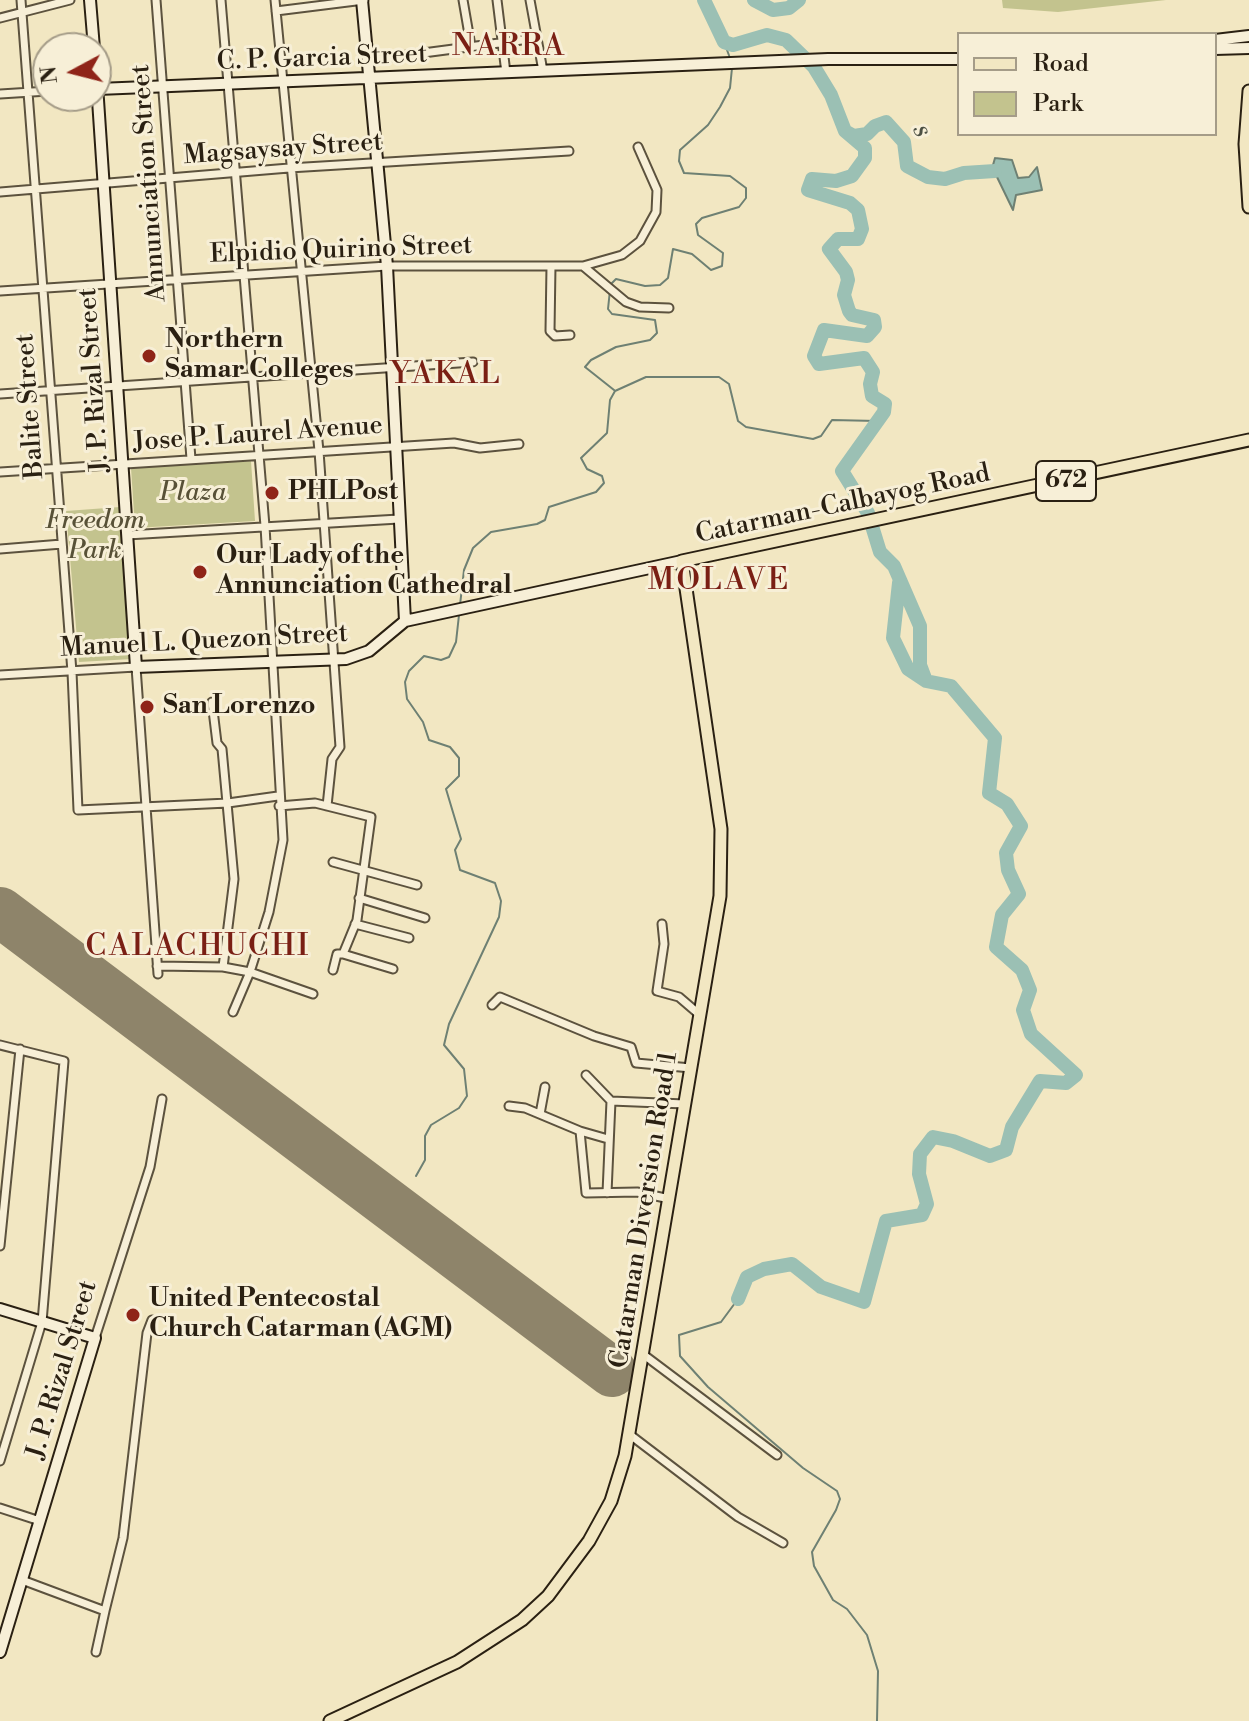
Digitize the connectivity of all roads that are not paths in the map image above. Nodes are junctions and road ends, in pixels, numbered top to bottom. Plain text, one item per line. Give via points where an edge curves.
1 (21, 0) edge
2 (70, 0) edge
3 (90, 0) edge
4 (156, 0) edge
5 (221, 0) edge
6 (275, 0) edge
7 (363, 0) edge
8 (463, 0) edge
9 (497, 0) edge
10 (530, 0) edge
11 (276, 11) junction
12 (22, 13) junction
13 (0, 18) edge
14 (93, 32) edge
15 (1249, 36) edge
16 (537, 38) junction
17 (1217, 40) edge
18 (502, 42) junction
19 (471, 46) junction
20 (1249, 48) edge
21 (1217, 49) edge
22 (953, 57) edge
23 (370, 60) junction
24 (543, 71) junction
25 (506, 74) junction
26 (372, 80) junction
27 (281, 83) junction
28 (230, 84) junction
29 (163, 85) junction
30 (112, 88) edge
31 (1249, 91) edge
32 (28, 92) junction
33 (32, 92) edge
34 (0, 94) edge
35 (99, 112) edge
36 (638, 147) dead end
37 (569, 151) dead end
38 (378, 164) junction
39 (289, 168) junction
40 (237, 172) junction
41 (170, 178) junction
42 (104, 184) junction
43 (38, 189) junction
44 (0, 192) edge
45 (1249, 207) edge
46 (387, 266) junction
47 (551, 266) junction
48 (583, 266) junction
49 (300, 270) junction
50 (245, 273) junction
51 (178, 278) junction
52 (111, 283) junction
53 (43, 288) junction
54 (0, 291) edge
55 (669, 308) dead end
56 (570, 335) dead end
57 (473, 362) dead end
58 (391, 367) junction
59 (309, 373) junction
60 (253, 377) junction
61 (185, 383) junction
62 (118, 387) junction
63 (51, 391) junction
64 (0, 394) edge
65 (1249, 440) edge
66 (519, 444) dead end
67 (395, 446) junction
68 (319, 451) junction
69 (259, 455) junction
70 (191, 459) junction
71 (123, 463) junction
72 (56, 468) junction
73 (0, 472) edge
74 (399, 519) junction
75 (325, 523) junction
76 (265, 526) junction
77 (127, 535) junction
78 (62, 544) junction
79 (0, 549) edge
80 (682, 561) junction
81 (447, 612) joint
82 (405, 621) junction
83 (334, 661) junction
84 (270, 663) junction
85 (136, 667) junction
86 (72, 672) junction
87 (0, 675) edge
88 (212, 702) dead end
89 (278, 796) junction
90 (228, 803) junction
91 (146, 805) junction
92 (279, 806) junction
93 (327, 806) junction
94 (333, 862) dead end
95 (366, 869) junction
96 (417, 885) dead end
97 (359, 898) junction
98 (425, 918) dead end
99 (355, 924) junction
100 (662, 924) dead end
101 (409, 938) dead end
102 (343, 954) junction
103 (223, 967) junction
104 (393, 969) dead end
105 (333, 970) dead end
106 (250, 972) junction
107 (313, 994) dead end
108 (492, 1005) dead end
109 (233, 1012) dead end
110 (700, 1015) junction
111 (0, 1045) edge
112 (20, 1049) junction
113 (691, 1068) junction
114 (586, 1075) dead end
115 (545, 1087) dead end
116 (162, 1099) dead end
117 (611, 1101) junction
118 (685, 1104) junction
119 (509, 1106) dead end
120 (540, 1114) junction
121 (580, 1131) junction
122 (608, 1139) junction
123 (4, 1182) edge
124 (607, 1193) junction
125 (670, 1199) junction
126 (0, 1246) edge
127 (0, 1309) edge
128 (152, 1320) dead end
129 (42, 1322) junction
130 (95, 1338) junction
131 (644, 1355) junction
132 (629, 1434) junction
133 (777, 1455) dead end
134 (0, 1461) edge
135 (0, 1508) edge
136 (40, 1521) junction
137 (783, 1543) dead end
138 (22, 1580) junction
139 (105, 1611) junction
140 (0, 1652) edge
141 (96, 1652) dead end
142 (330, 1721) edge

1 - 12 street, Balite Street
2 - 12 street
3 - 14 main road
4 - 29 street, Annunciation Street
5 - 28 street
6 - 11 street
7 - 11 street
7 - 23 main road
8 - 19 street
9 - 18 street
10 - 16 street
11 - 27 street
12 - 13 street
12 - 32 street, Balite Street
15 - 17 main road
16 - 18 street
16 - 24 street
18 - 19 street
18 - 25 street
19 - 23 street
20 - 21 main road
22 - 24 main road, C. P. Garcia Street
23 - 26 main road
24 - 25 main road, C. P. Garcia Street
25 - 26 main road, C. P. Garcia Street
26 - 27 main road, C. P. Garcia Street
26 - 38 main road
27 - 28 main road, C. P. Garcia Street
27 - 39 street
28 - 29 main road, C. P. Garcia Street
28 - 40 street
29 - 30 main road, C. P. Garcia Street
29 - 41 street, Annunciation Street
31 - 45 main road
32 - 33 street
32 - 34 street
32 - 43 street, Balite Street
35 - 42 main road, J. P. Rizal Street
36 - 48 street, Elpidio Quirino Street via 657,190 656,212 640,241 622,255
37 - 38 street, Magsaysay Street
38 - 39 street, Magsaysay Street
38 - 46 main road
39 - 40 street, Magsaysay Street
39 - 49 street
40 - 41 street, Magsaysay Street
40 - 50 street
41 - 42 street, Magsaysay Street
41 - 51 street, Annunciation Street
42 - 43 street, Magsaysay Street
42 - 52 main road, J. P. Rizal Street
43 - 44 street, Magsaysay Street
43 - 53 street, Balite Street
46 - 47 street, Elpidio Quirino Street
46 - 49 street, Elpidio Quirino Street
46 - 58 main road
47 - 48 street, Elpidio Quirino Street
47 - 56 street via 550,331
48 - 55 street via 626,302
49 - 50 street, Elpidio Quirino Street
49 - 59 street
50 - 51 street, Elpidio Quirino Street
50 - 60 street
51 - 52 street, Elpidio Quirino Street
51 - 61 street, Annunciation Street
52 - 53 street, Elpidio Quirino Street
52 - 62 main road, J. P. Rizal Street
53 - 54 street, Elpidio Quirino Street
53 - 63 street, Balite Street
57 - 58 street
58 - 59 street
58 - 67 main road
59 - 60 street
59 - 68 street
60 - 61 street
60 - 69 street
61 - 62 street
61 - 70 street, Annunciation Street
62 - 63 street
62 - 71 main road, J. P. Rizal Street
63 - 64 street
63 - 72 street, Balite Street
65 - 80 main road, Catarman-Calbayog Road / 672
66 - 67 street, Jose P. Laurel Avenue
67 - 68 street, Jose P. Laurel Avenue
67 - 74 main road
68 - 69 street, Jose P. Laurel Avenue
68 - 75 street
69 - 70 street, Jose P. Laurel Avenue
69 - 76 street
70 - 71 street, Jose P. Laurel Avenue
71 - 72 street, Jose P. Laurel Avenue
71 - 77 main road, J. P. Rizal Street
72 - 73 street, Jose P. Laurel Avenue
72 - 78 street, Balite Street
74 - 75 street
74 - 82 main road
75 - 76 street
75 - 83 street
76 - 77 street
76 - 84 street
77 - 85 main road, J. P. Rizal Street
78 - 79 street
78 - 86 street, Balite Street
80 - 81 main road, Catarman-Calbayog Road / 672
80 - 110 main road, Catarman Diversion Road 1 via 721,829 720,896
81 - 82 main road, Manuel L. Quezon Street / 672
82 - 83 main road, Manuel L. Quezon Street / 672 via 369,651
83 - 84 main road, Manuel L. Quezon Street / 672
83 - 93 street via 340,747 332,759
84 - 85 main road, Manuel L. Quezon Street / 672
84 - 89 street
85 - 86 street, Manuel L. Quezon Street / 672
85 - 91 street, J. P. Rizal Street
86 - 87 street, Manuel L. Quezon Street / 672
86 - 91 street, Balite Street via 78,810
88 - 90 street
89 - 90 street
89 - 92 street
90 - 91 street
90 - 103 street via 234,879
91 - 103 street, J. P. Rizal Street via 157,970
92 - 93 street
92 - 106 street via 283,840
93 - 95 street via 371,817
94 - 95 street
95 - 96 street
95 - 97 street
97 - 98 street
97 - 99 street
99 - 101 street
99 - 102 street
100 - 110 street via 657,991 679,997
102 - 104 street
102 - 105 street via 337,954
103 - 106 street
106 - 107 street
106 - 109 street
108 - 113 street via 500,997 631,1047 636,1063
110 - 113 main road, Catarman Diversion Road 1
111 - 112 street
112 - 123 street
112 - 129 street via 64,1061
113 - 118 main road, Catarman Diversion Road 1
114 - 117 street
115 - 120 street
116 - 130 street, J. P. Rizal Street via 150,1167
117 - 118 street
117 - 122 street
118 - 125 main road, Catarman Diversion Road 1
119 - 120 street
120 - 121 street
121 - 122 street
121 - 124 street via 586,1193
122 - 124 street
123 - 126 street
124 - 125 street
125 - 131 main road, Catarman Diversion Road 1
127 - 129 main road
128 - 139 street via 123,1538
129 - 130 main road
129 - 134 street
130 - 136 main road, J. P. Rizal Street
131 - 132 main road, Catarman Diversion Road 1
131 - 133 street
132 - 137 street via 738,1517
132 - 142 main road, Catarman Diversion Road 1 via 611,1501 548,1596 495,1641
135 - 136 street
136 - 138 main road, J. P. Rizal Street
138 - 139 street
138 - 140 main road, J. P. Rizal Street
139 - 141 street

